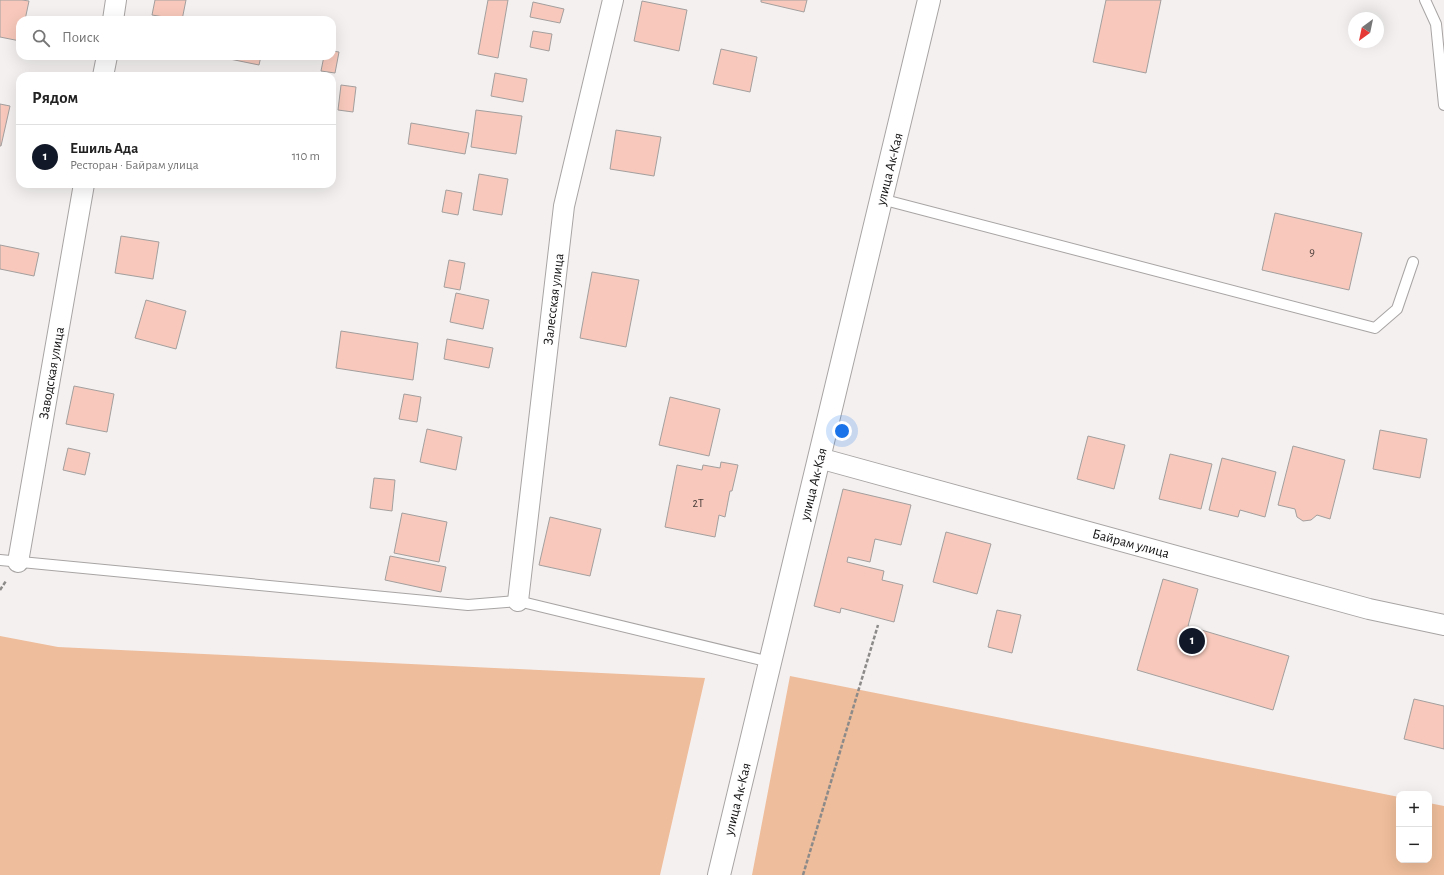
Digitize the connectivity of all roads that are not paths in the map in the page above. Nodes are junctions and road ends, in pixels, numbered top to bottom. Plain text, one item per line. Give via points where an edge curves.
1 (116, 0) edge
2 (613, 0) edge
3 (929, 0) edge
4 (1425, 0) edge
5 (114, 16) edge
6 (106, 60) edge
7 (104, 72) edge
8 (1444, 106) edge
9 (83, 188) edge
10 (881, 199) junction
11 (1413, 262) dead end
12 (819, 458) junction
13 (9, 561) edge
14 (518, 602) junction
15 (1444, 625) edge
16 (770, 662) junction
17 (719, 875) edge

1 - 5 street
2 - 14 street, Залесская улица via 564,206
3 - 10 main road, улица Ак-Кая
4 - 8 lane via 1436,24
6 - 7 street
9 - 13 street, Заводская улица
10 - 11 lane via 1375,328 1397,309
10 - 12 main road, улица Ак-Кая
12 - 15 street, Байрам улица via 1369,609
12 - 16 main road, улица Ак-Кая
13 - 14 lane via 468,605
14 - 16 lane
16 - 17 main road, улица Ак-Кая

